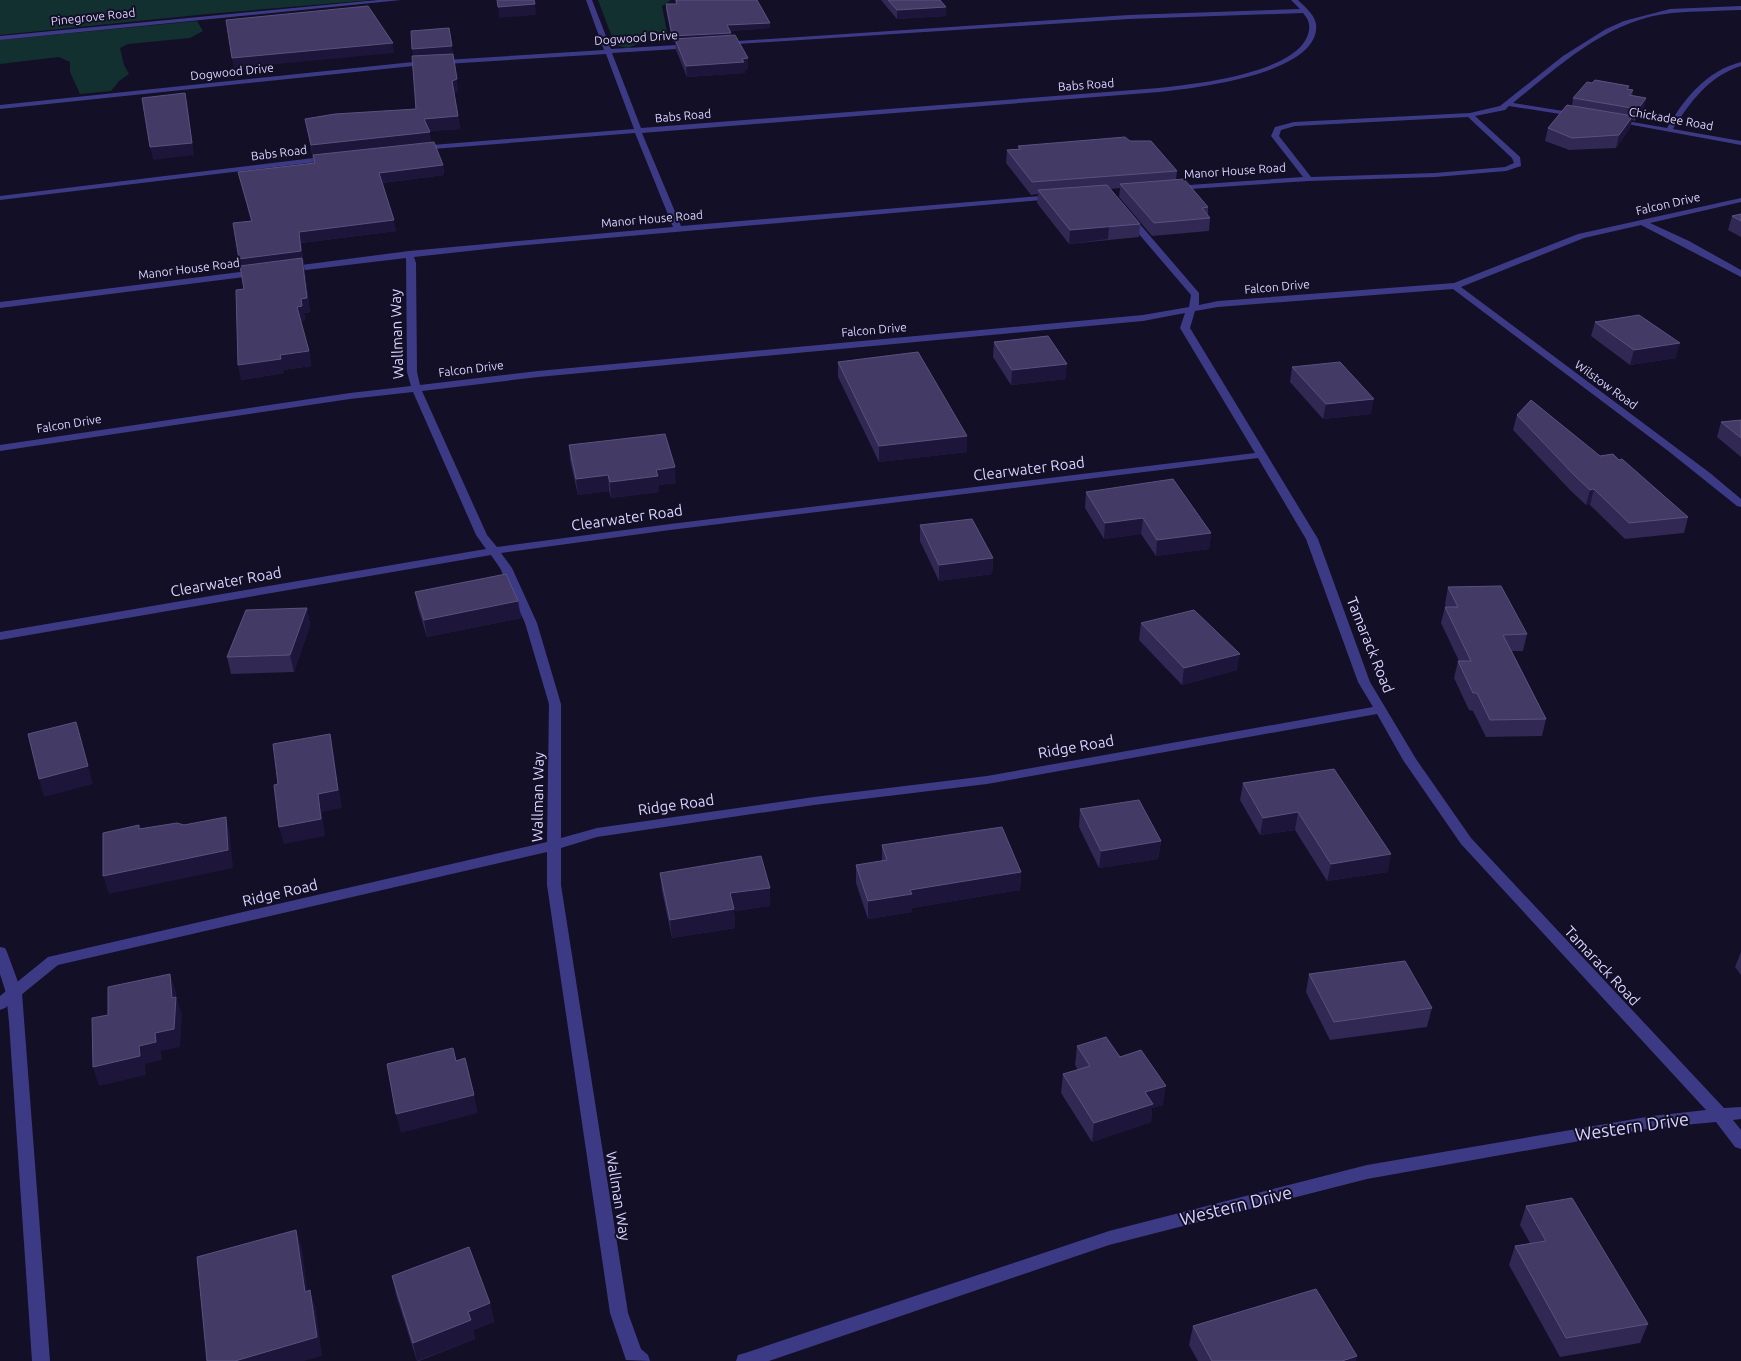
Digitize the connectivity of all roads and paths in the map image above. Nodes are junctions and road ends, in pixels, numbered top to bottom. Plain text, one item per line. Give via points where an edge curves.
1 (398, 0) edge
2 (589, 0) edge
3 (1294, 0) edge
4 (1741, 8) edge
5 (1304, 11) junction
6 (0, 38) edge
7 (715, 44) edge
8 (705, 45) edge
9 (608, 51) junction
10 (1741, 64) edge
11 (1508, 104) junction
12 (0, 107) edge
13 (1470, 115) junction
14 (1584, 116) edge
15 (1603, 119) edge
16 (1669, 130) junction
17 (638, 131) junction
18 (1741, 143) edge
19 (410, 149) edge
20 (334, 158) edge
21 (1309, 179) junction
22 (1164, 188) edge
23 (1058, 196) edge
24 (0, 198) edge
25 (1741, 200) edge
26 (1120, 207) edge
27 (1642, 222) junction
28 (678, 229) junction
29 (409, 254) junction
30 (283, 270) edge
31 (263, 272) edge
32 (1741, 274) edge
33 (1455, 286) junction
34 (0, 305) edge
35 (1191, 310) junction
36 (416, 388) junction
37 (0, 448) edge
38 (1261, 455) junction
39 (1741, 504) edge
40 (494, 551) junction
41 (0, 636) edge
42 (1379, 710) junction
43 (554, 846) junction
44 (0, 952) edge
45 (14, 993) junction
46 (0, 1004) edge
47 (1741, 1113) edge
48 (1720, 1115) junction
49 (1741, 1142) edge
50 (41, 1361) edge
51 (641, 1361) edge
52 (746, 1361) edge

1 - 6 street, Pinegrove Road
2 - 9 street
3 - 5 street, Babs Road
4 - 11 street, Manor House Road via 1670,11 1626,22 1565,57
5 - 7 street via 1136,17
5 - 17 street, Babs Road via 1314,26 1304,48 1265,69 1207,85
8 - 9 street, Dogwood Drive
9 - 12 street, Dogwood Drive via 413,64
9 - 17 street
10 - 16 street via 1726,70 1698,90
11 - 13 street, Manor House Road
11 - 14 street
13 - 21 street, Manor House Road via 1294,124 1278,129 1275,136
13 - 21 street, Manor House Road via 1516,157 1518,164 1506,169 1436,175
15 - 16 street, Chickadee Road
16 - 18 street, Chickadee Road
17 - 19 street, Babs Road
17 - 28 street
20 - 24 street, Babs Road
21 - 22 street, Manor House Road
23 - 28 street, Manor House Road
25 - 27 street, Falcon Drive
26 - 35 street, Tamarack Road via 1196,295 1197,301
27 - 32 street
27 - 33 street, Falcon Drive via 1581,236
28 - 29 street, Manor House Road
29 - 30 street, Manor House Road
29 - 36 street, Wallman Way via 412,264 412,372
31 - 34 street, Manor House Road
33 - 35 street, Falcon Drive via 1236,302
33 - 39 street, Wilstow Road
35 - 36 street, Falcon Drive via 1143,318 706,357
35 - 38 street, Tamarack Road via 1184,320 1185,328
36 - 37 street, Falcon Drive
36 - 40 street, Wallman Way via 482,535
38 - 40 street, Clearwater Road
38 - 42 street, Tamarack Road via 1312,539 1364,682
40 - 41 street, Clearwater Road
40 - 43 street, Wallman Way via 506,568 531,623 556,704
42 - 43 street, Ridge Road via 987,780 597,833
42 - 48 street, Tamarack Road via 1466,841
43 - 45 street, Ridge Road via 53,961
43 - 51 street, Wallman Way via 554,885 619,1313 633,1354
44 - 45 street
45 - 46 street, Ridge Road
45 - 50 street
47 - 48 street, Western Drive
48 - 49 street, Tamarack Road
48 - 52 street, Western Drive via 1652,1122 1367,1172 1109,1238

